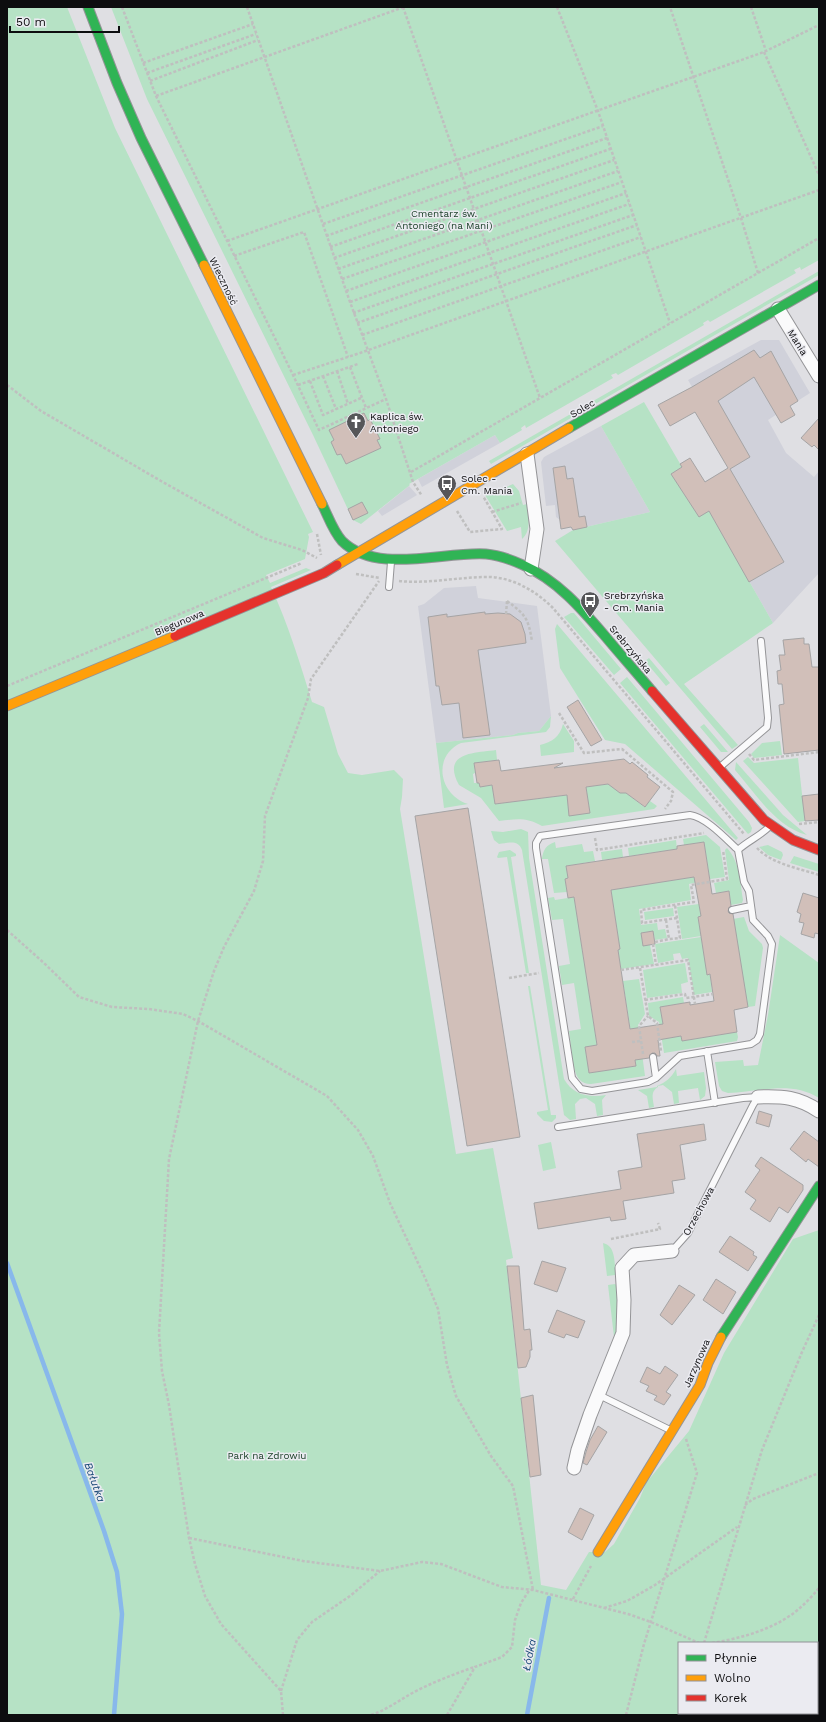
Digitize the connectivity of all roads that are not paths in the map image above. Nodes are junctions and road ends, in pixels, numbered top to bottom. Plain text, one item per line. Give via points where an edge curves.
1 (88, 7) edge
2 (819, 285) edge
3 (778, 309) junction
4 (819, 376) edge
5 (526, 454) junction
6 (358, 554) junction
7 (391, 558) junction
8 (531, 569) junction
9 (390, 587) dead end
10 (761, 641) dead end
11 (7, 706) edge
12 (719, 768) junction
13 (770, 826) junction
14 (738, 850) junction
15 (819, 850) edge
16 (751, 906) junction
17 (732, 910) dead end
18 (707, 1051) junction
19 (653, 1057) dead end
20 (656, 1078) junction
21 (758, 1098) junction
22 (715, 1103) junction
23 (819, 1111) edge
24 (558, 1127) dead end
25 (819, 1186) edge
26 (672, 1251) joint
27 (598, 1394) junction
28 (672, 1432) junction
29 (574, 1468) dead end
30 (598, 1552) road end

1 - 6 street, Wieczność via 141,138 325,510 340,538
2 - 3 street, Solec
3 - 4 street, Mania
3 - 5 street, Solec
5 - 6 street, Solec
5 - 8 street via 537,529
6 - 7 street, Srebrzyńska
6 - 11 street, Biegunowa via 306,581
7 - 8 street, Srebrzyńska via 487,554 507,558
7 - 9 lane
8 - 12 street, Srebrzyńska via 558,587 578,605
10 - 12 lane via 767,727
12 - 13 street, Srebrzyńska
13 - 14 lane
13 - 15 street, Srebrzyńska via 797,843
14 - 16 lane
14 - 20 lane via 697,816 690,815 540,836 536,843 572,1078 581,1089 592,1091 648,1082
16 - 17 lane
16 - 18 lane via 753,920 772,944 760,1034 751,1044
18 - 20 lane via 680,1056
18 - 22 lane
19 - 20 lane
21 - 22 lane
21 - 23 street via 778,1096 795,1099
21 - 26 lane, Orzechowa via 688,1233
22 - 24 lane
25 - 28 street, Jarzynowa via 716,1345 706,1364 700,1386
26 - 27 street, Orzechowa via 634,1255 622,1268 623,1333
27 - 28 lane
27 - 29 street, Orzechowa via 582,1435
28 - 30 street, Jarzynowa

